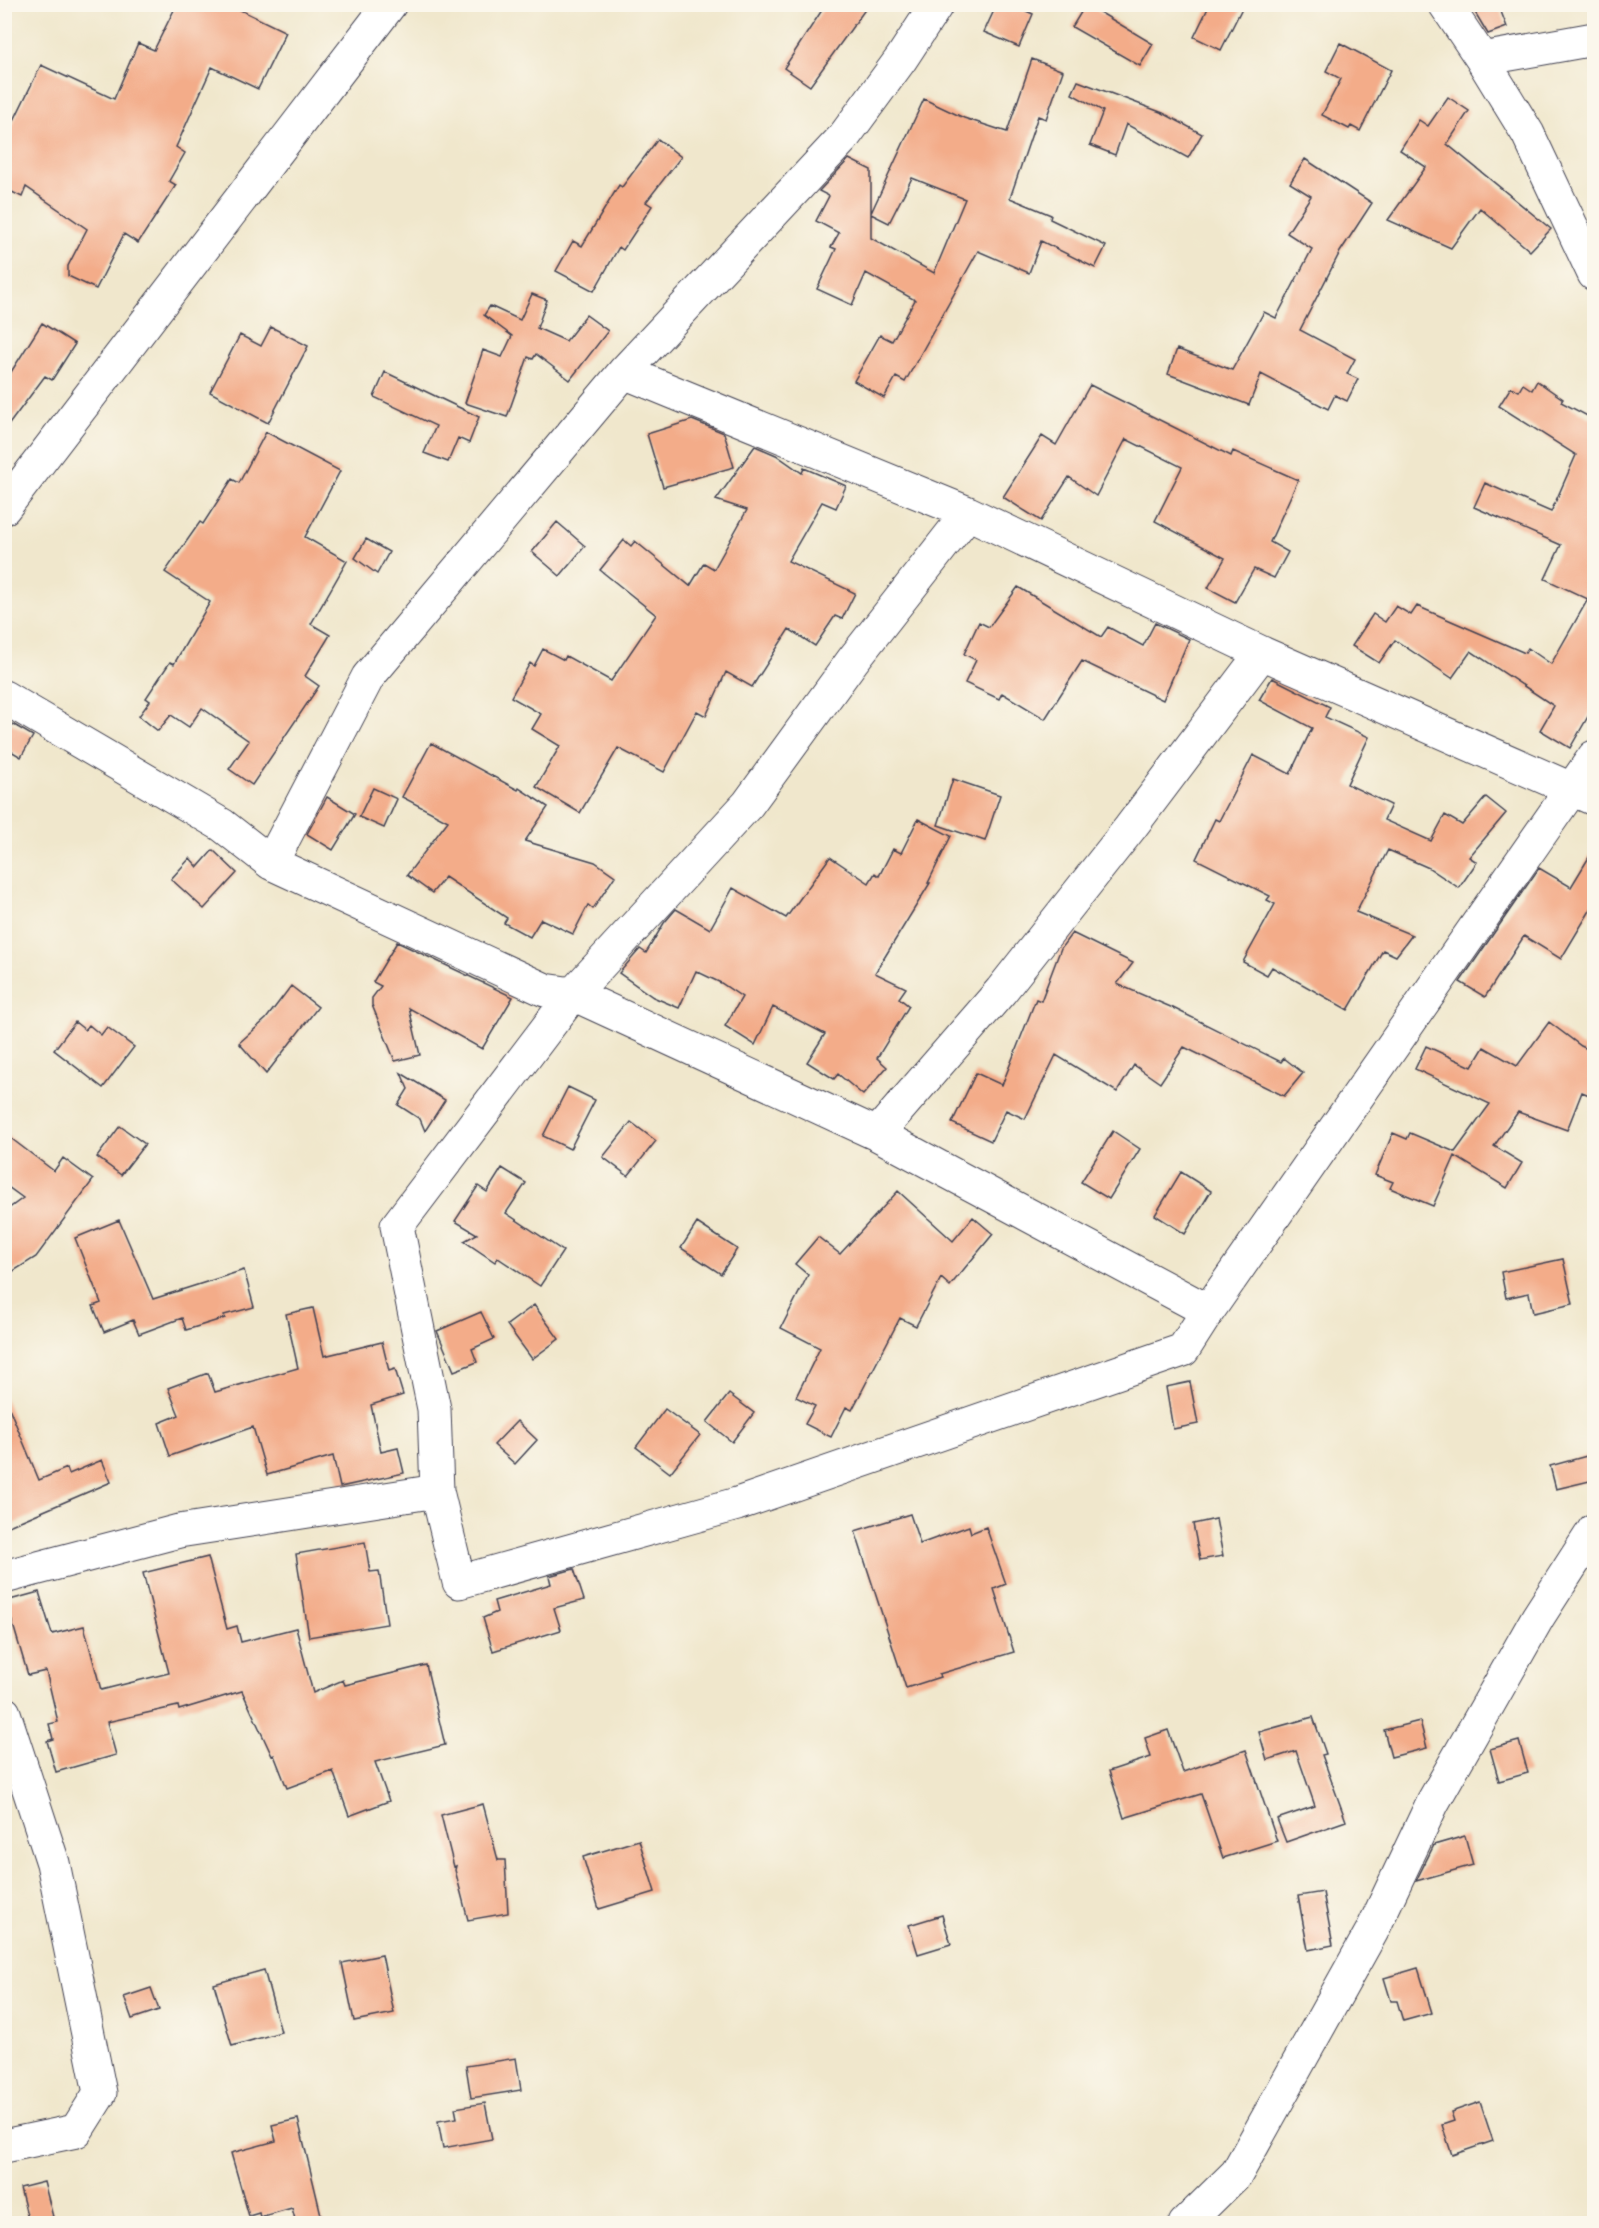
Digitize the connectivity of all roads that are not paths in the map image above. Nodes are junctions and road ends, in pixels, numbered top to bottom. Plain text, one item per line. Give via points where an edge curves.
1 (390, 4) edge
2 (937, 4) edge
3 (1445, 4) edge
4 (1594, 39) edge
5 (1482, 59) junction
6 (1594, 274) edge
7 (624, 372) junction
8 (4, 508) edge
9 (968, 513) junction
10 (1262, 653) junction
11 (4, 697) edge
12 (1594, 757) edge
13 (1583, 794) edge
14 (271, 864) junction
15 (573, 994) junction
16 (877, 1134) junction
17 (1208, 1311) junction
18 (437, 1491) junction
19 (1594, 1530) edge
20 (4, 1577) edge
21 (4, 1713) edge
22 (4, 2146) edge
23 (1185, 2223) edge

1 - 8 street
2 - 7 street via 843,138
3 - 5 street
4 - 5 street
5 - 6 street via 1528,134
7 - 9 street
7 - 14 street via 368,677
9 - 10 street
9 - 15 street via 853,660 748,804
10 - 13 street
10 - 16 street via 1009,982
11 - 14 street via 222,825
12 - 13 street
13 - 17 street
14 - 15 street via 546,990
15 - 16 street
15 - 18 street via 397,1226 434,1409
16 - 17 street
17 - 18 street via 1183,1350 736,1504 459,1582
18 - 20 street via 179,1531
19 - 23 street via 1538,1617 1433,1802 1372,1931 1237,2173
21 - 22 street via 53,1863 100,2093 76,2131

